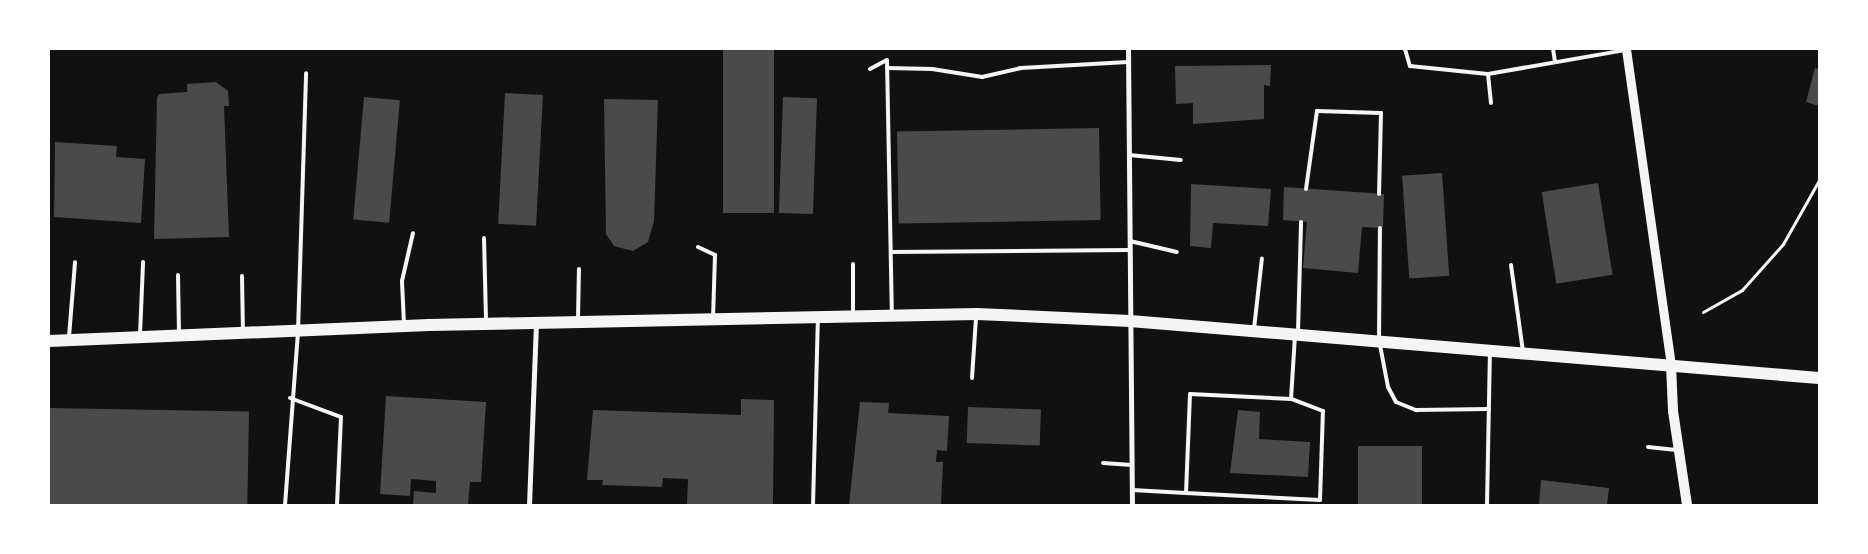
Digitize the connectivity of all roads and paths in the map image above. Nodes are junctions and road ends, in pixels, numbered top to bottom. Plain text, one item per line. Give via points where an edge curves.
1 (1128, 49) edge
2 (1405, 49) edge
3 (1554, 49) edge
4 (1626, 49) edge
5 (1128, 62) junction
6 (1555, 62) junction
7 (887, 68) junction
8 (870, 69) dead end
9 (306, 73) dead end
10 (1488, 74) junction
11 (1491, 103) dead end
12 (1129, 156) junction
13 (1181, 160) dead end
14 (1819, 180) edge
15 (1306, 189) dead end
16 (1379, 194) dead end
17 (1301, 222) dead end
18 (1380, 228) dead end
19 (413, 232) dead end
20 (484, 238) dead end
21 (1130, 241) junction
22 (698, 247) dead end
23 (1130, 250) junction
24 (891, 252) junction
25 (1177, 252) dead end
26 (1262, 258) dead end
27 (75, 262) dead end
28 (143, 262) dead end
29 (853, 264) dead end
30 (1511, 265) dead end
31 (579, 269) dead end
32 (178, 275) dead end
33 (242, 276) dead end
34 (1704, 312) dead end
35 (818, 314) junction
36 (853, 314) junction
37 (892, 314) junction
38 (976, 314) junction
39 (713, 318) junction
40 (1130, 320) junction
41 (578, 321) junction
42 (486, 324) junction
43 (536, 324) junction
44 (404, 326) junction
45 (298, 331) junction
46 (1254, 331) junction
47 (243, 333) junction
48 (1296, 334) junction
49 (179, 335) junction
50 (140, 337) junction
51 (69, 340) junction
52 (49, 341) edge
53 (1379, 341) junction
54 (1490, 350) junction
55 (1523, 353) junction
56 (1671, 365) junction
57 (972, 378) dead end
58 (1819, 378) edge
59 (290, 398) junction
60 (1291, 399) junction
61 (1489, 409) junction
62 (1648, 447) dead end
63 (1678, 450) junction
64 (1103, 463) dead end
65 (1132, 465) junction
66 (1132, 490) junction
67 (1186, 493) junction
68 (285, 505) edge
69 (337, 505) edge
70 (529, 505) edge
71 (813, 505) edge
72 (1132, 505) edge
73 (1487, 505) edge
74 (1687, 505) edge

1 - 5 street
2 - 10 lane via 1410,66
3 - 6 lane
4 - 6 lane
4 - 56 street
5 - 7 lane via 1021,68 982,77 932,68
5 - 12 street
6 - 10 lane
7 - 8 lane via 887,60
7 - 24 lane
9 - 45 lane
10 - 11 lane
12 - 13 lane
12 - 21 street
14 - 34 path via 1777,250 1742,290
15 - 16 lane via 1317,111 1381,113
17 - 48 lane
18 - 53 lane
19 - 44 lane via 402,281
20 - 42 lane
21 - 23 street
21 - 25 lane
22 - 39 lane via 715,255
23 - 24 lane
23 - 40 street
24 - 37 lane
26 - 46 lane
27 - 51 lane
28 - 50 lane
29 - 36 lane
30 - 55 lane
31 - 41 lane
32 - 49 lane
33 - 47 lane
35 - 36 main road
35 - 39 main road
35 - 71 lane
36 - 37 main road
37 - 38 main road
38 - 40 main road
38 - 57 lane
39 - 41 main road
40 - 46 main road
40 - 65 street
41 - 43 main road
42 - 43 main road
42 - 44 main road
43 - 70 street
44 - 45 main road
45 - 47 main road
45 - 59 lane
46 - 48 main road
47 - 49 main road
48 - 53 main road
48 - 60 lane
49 - 50 main road
50 - 51 main road
51 - 52 main road
53 - 54 main road
53 - 61 lane via 1388,387 1396,402 1416,410
54 - 55 main road
54 - 61 lane
55 - 56 main road
56 - 58 main road
56 - 63 main road
59 - 68 lane
59 - 69 lane via 341,417
60 - 67 lane via 1190,394
60 - 67 lane via 1323,411 1320,500
61 - 73 lane
62 - 63 lane
63 - 74 main road
64 - 65 lane
65 - 66 street
66 - 67 lane
66 - 72 street

